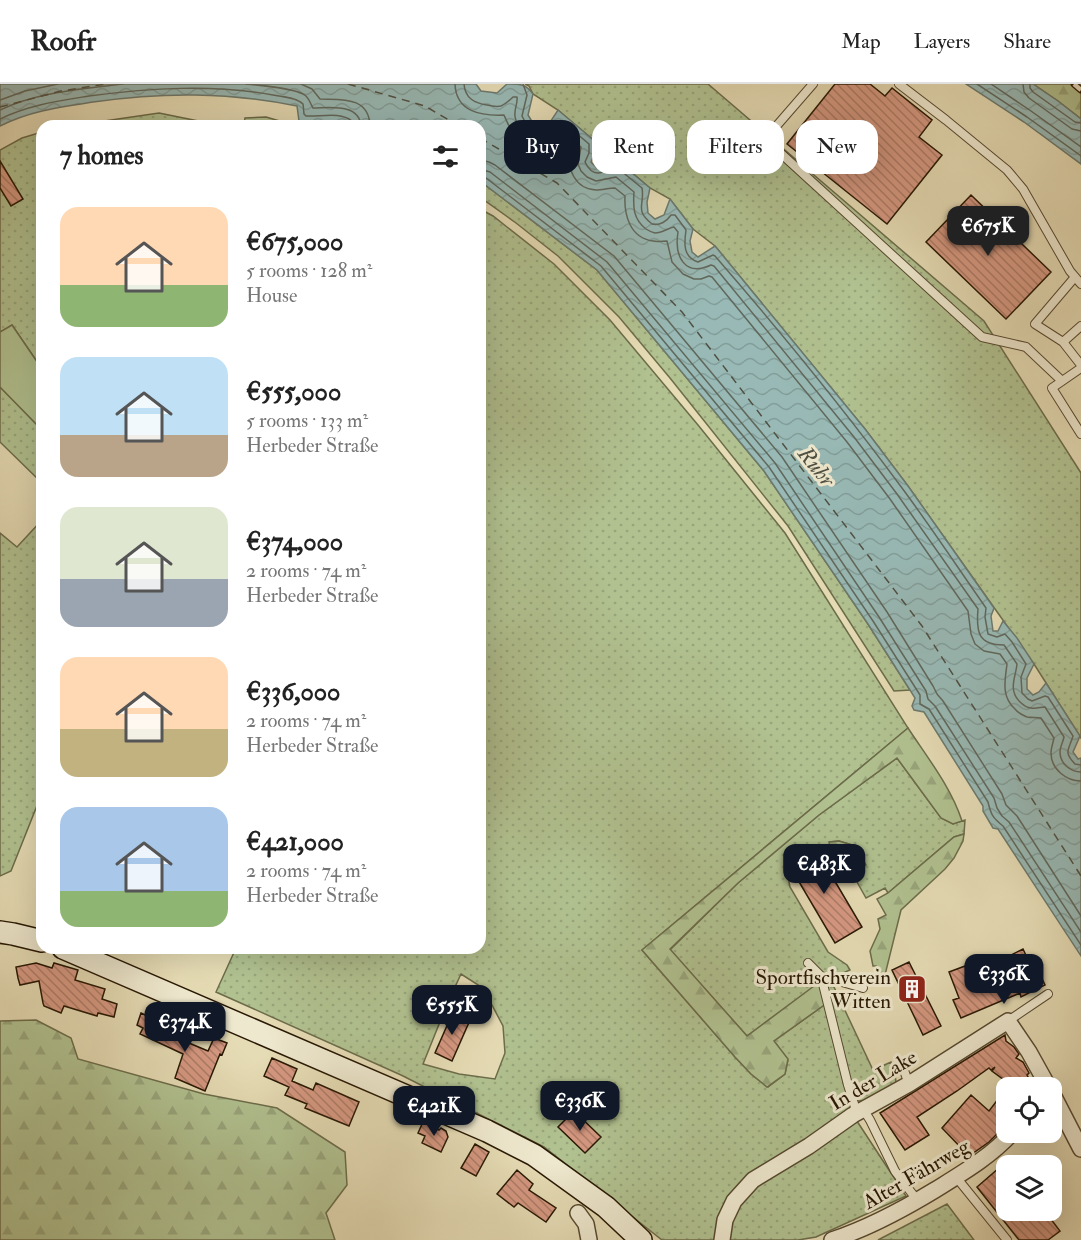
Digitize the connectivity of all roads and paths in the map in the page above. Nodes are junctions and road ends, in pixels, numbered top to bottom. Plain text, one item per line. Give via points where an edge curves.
1 (899, 84) edge
2 (809, 85) edge
3 (1078, 281) edge
4 (1081, 326) edge
5 (1063, 342) junction
6 (1081, 367) edge
7 (1062, 381) junction
8 (1081, 434) edge
9 (0, 932) edge
10 (36, 938) edge
11 (77, 954) edge
12 (808, 963) dead end
13 (821, 976) junction
14 (863, 988) dead end
15 (1048, 994) dead end
16 (1008, 1021) junction
17 (902, 1065) dead end
18 (1043, 1077) edge
19 (909, 1084) junction
20 (858, 1112) junction
21 (1062, 1112) edge
22 (1001, 1143) edge
23 (1081, 1149) edge
24 (956, 1177) junction
25 (917, 1200) junction
26 (578, 1213) dead end
27 (590, 1240) edge
28 (641, 1240) edge
29 (722, 1240) edge
30 (832, 1240) edge
31 (1006, 1240) edge

1 - 3 lane via 1006,170 1023,189
2 - 7 lane via 774,130 776,149 982,337 1026,347
3 - 5 lane via 1035,324
4 - 5 lane
5 - 6 lane
6 - 7 lane
7 - 8 lane via 1052,388
9 - 10 main road
11 - 28 main road via 487,1131 534,1155 606,1207
12 - 13 lane
13 - 14 lane
13 - 20 lane
15 - 16 lane
16 - 18 street
16 - 19 street, In der Lake
17 - 19 lane
19 - 20 street, In der Lake
20 - 25 lane via 870,1120 895,1171
20 - 29 street, In der Lake via 753,1180 734,1201 725,1220
21 - 23 street
22 - 24 street, Alter Fährweg via 981,1162
24 - 25 street, Alter Fährweg
24 - 31 lane
25 - 30 street, Alter Fährweg via 893,1215
26 - 27 street

